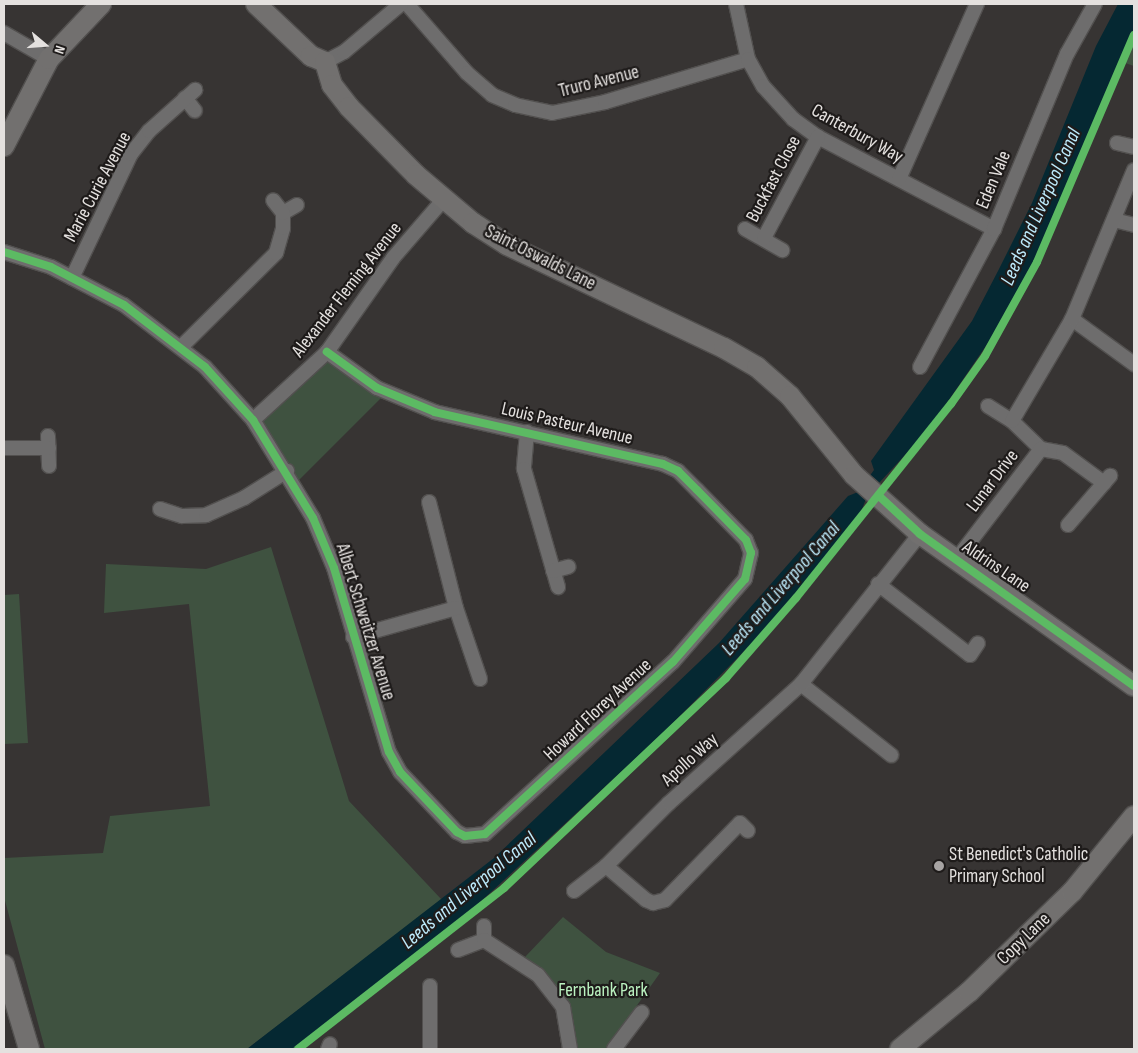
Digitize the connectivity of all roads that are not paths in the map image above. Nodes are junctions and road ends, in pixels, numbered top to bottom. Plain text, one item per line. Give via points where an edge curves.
1 (101, 4) edge
2 (256, 4) edge
3 (401, 4) edge
4 (407, 4) edge
5 (736, 4) edge
6 (977, 4) edge
7 (1095, 4) edge
8 (4, 33) edge
9 (49, 58) junction
10 (748, 59) junction
11 (325, 62) junction
12 (195, 111) dead end
13 (818, 137) junction
14 (1117, 143) dead end
15 (4, 146) edge
16 (1134, 148) edge
17 (1134, 170) edge
18 (899, 179) junction
19 (444, 199) junction
20 (273, 200) dead end
21 (296, 205) dead end
22 (283, 213) junction
23 (1114, 220) junction
24 (1134, 225) edge
25 (745, 229) dead end
26 (994, 229) junction
27 (764, 238) junction
28 (782, 250) dead end
29 (4, 252) edge
30 (72, 278) junction
31 (1072, 319) junction
32 (181, 347) junction
33 (327, 352) junction
34 (1134, 364) edge
35 (920, 367) dead end
36 (988, 406) dead end
37 (253, 420) junction
38 (1012, 421) junction
39 (527, 432) junction
40 (4, 448) edge
41 (1041, 449) junction
42 (49, 466) dead end
43 (287, 471) junction
44 (854, 475) joint
45 (429, 502) dead end
46 (160, 509) dead end
47 (1068, 525) dead end
48 (920, 534) junction
49 (956, 560) junction
50 (568, 566) dead end
51 (553, 571) junction
52 (745, 579) joint
53 (878, 584) junction
54 (558, 587) dead end
55 (456, 608) junction
56 (353, 637) junction
57 (978, 643) dead end
58 (480, 679) dead end
59 (801, 684) junction
60 (1133, 684) edge
61 (891, 756) dead end
62 (1134, 816) edge
63 (748, 831) dead end
64 (456, 832) joint
65 (606, 866) junction
66 (574, 891) dead end
67 (458, 950) dead end
68 (4, 965) edge
69 (430, 986) dead end
70 (642, 1012) dead end
71 (29, 1049) edge
72 (430, 1049) edge
73 (570, 1049) edge
74 (614, 1049) edge
75 (900, 1049) edge

1 - 9 street
2 - 11 street via 311,56
3 - 11 street via 344,52
4 - 10 street, Truro Avenue via 467,73 492,95 515,105 552,113 605,102
5 - 10 street, Canterbury Way
6 - 18 street
7 - 26 street, Eden Vale via 1067,54
8 - 9 street
9 - 15 street
10 - 13 street, Canterbury Way via 778,104
11 - 19 street, Saint Oswalds Lane via 332,85 349,107
12 - 30 street, Marie Curie Avenue via 190,94 149,131 132,154
13 - 18 street, Canterbury Way
13 - 27 street, Buckfast Close
14 - 16 street
17 - 23 street, Lunar Drive
18 - 26 street, Canterbury Way
19 - 33 street, Alexander Fleming Avenue via 393,258
19 - 44 street, Saint Oswalds Lane via 507,245 724,348 757,367 790,396
20 - 22 street
21 - 22 street
22 - 32 street via 283,228 276,253
23 - 24 street
23 - 31 street, Lunar Drive
25 - 27 street, Buckfast Close
26 - 35 street, Eden Vale
27 - 28 street, Buckfast Close
29 - 30 street, Albert Schweitzer Avenue
30 - 32 street, Albert Schweitzer Avenue via 124,305
31 - 34 street
31 - 38 street, Lunar Drive
32 - 37 street, Albert Schweitzer Avenue via 205,367
33 - 37 street, Alexander Fleming Avenue
33 - 39 street, Louis Pasteur Avenue via 377,388 408,402 435,412
36 - 38 street, Lunar Drive
37 - 43 street, Albert Schweitzer Avenue
38 - 41 street, Lunar Drive
39 - 51 street via 524,469
39 - 52 street, Louis Pasteur Avenue via 634,456 678,472 746,540 751,553
40 - 42 street via 48,442
41 - 47 street, Lunar Drive via 1063,452 1107,479
41 - 49 street, Lunar Drive
43 - 46 street via 236,503 206,515 182,516
43 - 56 street, Albert Schweitzer Avenue via 313,518 334,568
44 - 48 street, Aldrins Lane
45 - 55 street
48 - 49 street, Aldrins Lane
48 - 53 street, Apollo Way
49 - 60 street, Aldrins Lane
50 - 51 street
51 - 54 street
52 - 64 street, Howard Florey Avenue via 673,662 498,825 474,837
53 - 57 street via 970,655
53 - 59 street, Apollo Way
55 - 56 street
55 - 58 street
56 - 64 street, Albert Schweitzer Avenue via 389,752 400,772
59 - 61 street
59 - 65 street, Apollo Way via 669,803
62 - 75 street, Copy Lane via 1072,892 969,992
63 - 65 street via 740,823 665,900 646,900
65 - 66 street, Apollo Way
67 - 73 street via 484,933 530,969 552,990 566,1016
68 - 71 street
69 - 72 street
70 - 74 street

